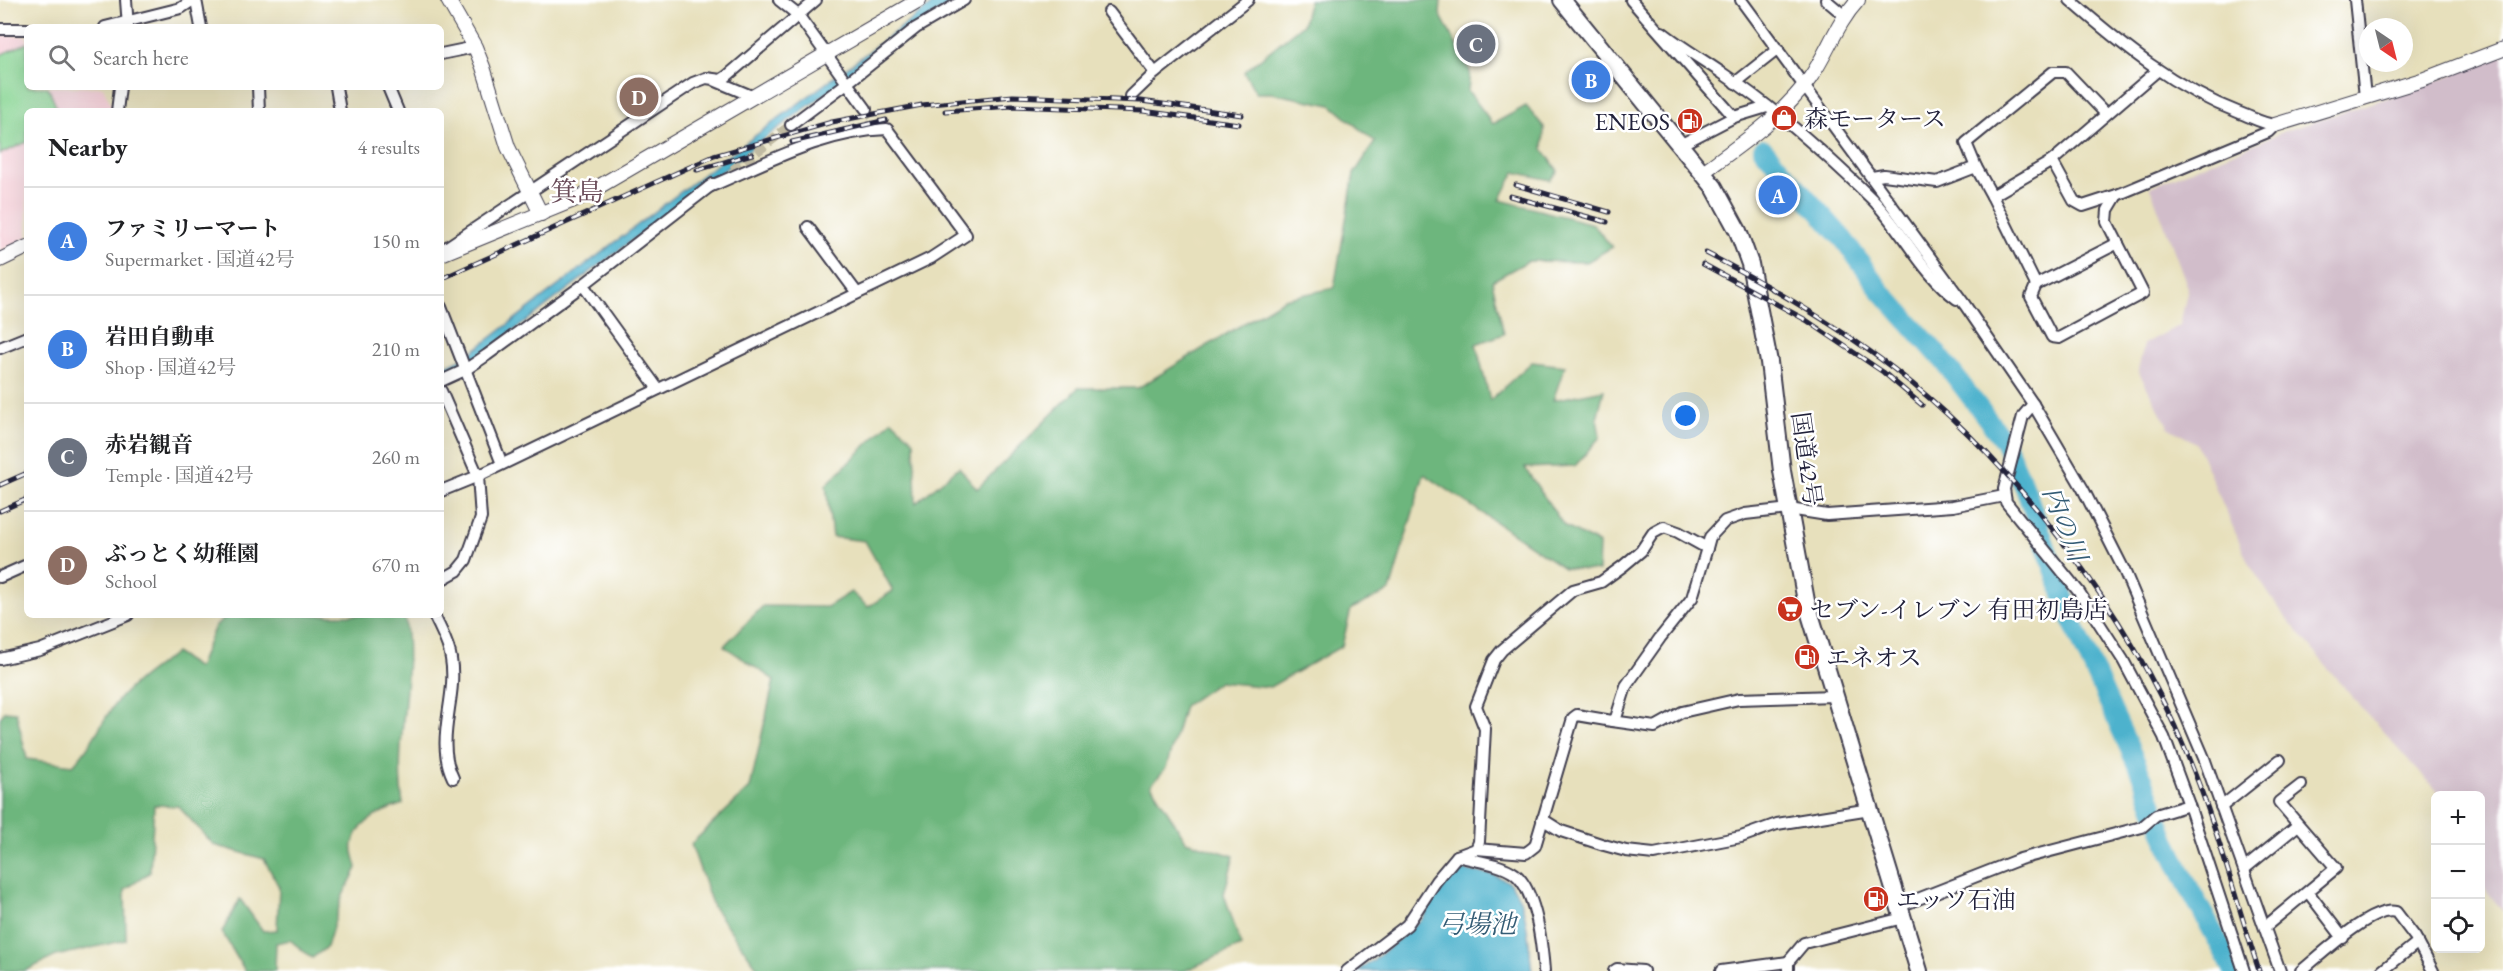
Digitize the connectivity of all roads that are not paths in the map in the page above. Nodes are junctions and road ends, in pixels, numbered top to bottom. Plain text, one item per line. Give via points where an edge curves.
1 (126, 0) edge
2 (194, 0) edge
3 (448, 0) edge
4 (779, 0) edge
5 (816, 0) edge
6 (964, 0) edge
7 (1248, 0) edge
8 (1562, 0) edge
9 (1631, 0) edge
10 (1650, 0) edge
11 (1741, 0) edge
12 (1826, 0) edge
13 (1858, 0) edge
14 (2070, 0) edge
15 (2355, 0) edge
16 (913, 2) edge
17 (1640, 8) junction
18 (1109, 12) dead end
19 (798, 15) junction
20 (1845, 16) junction
21 (128, 24) edge
22 (200, 24) edge
23 (0, 29) edge
24 (24, 29) edge
25 (1662, 32) junction
26 (475, 47) junction
27 (1778, 49) junction
28 (2503, 49) edge
29 (444, 53) edge
30 (827, 55) junction
31 (2157, 71) junction
32 (1155, 72) junction
33 (716, 81) junction
34 (847, 83) junction
35 (1735, 83) junction
36 (1804, 85) junction
37 (120, 90) edge
38 (258, 90) edge
39 (336, 90) edge
40 (389, 90) edge
41 (1131, 96) dead end
42 (754, 97) junction
43 (2365, 98) junction
44 (117, 108) edge
45 (259, 108) edge
46 (340, 108) edge
47 (397, 108) edge
48 (866, 109) tunnel mouth
49 (1772, 111) junction
50 (2106, 114) junction
51 (1734, 117) junction
52 (791, 125) tunnel mouth
53 (2275, 125) junction
54 (1680, 145) junction
55 (2052, 161) junction
56 (1976, 167) junction
57 (733, 170) tunnel mouth
58 (1703, 172) junction
59 (1872, 177) junction
60 (709, 187) junction
61 (528, 191) junction
62 (2117, 195) junction
63 (1992, 196) junction
64 (541, 214) junction
65 (808, 227) dead end
66 (2118, 243) junction
67 (24, 248) edge
68 (444, 251) edge
69 (444, 252) edge
70 (0, 260) edge
71 (583, 285) junction
72 (2037, 285) junction
73 (857, 292) junction
74 (1965, 305) junction
75 (444, 315) edge
76 (24, 338) edge
77 (0, 348) edge
78 (465, 370) junction
79 (444, 380) edge
80 (658, 388) junction
81 (444, 398) edge
82 (2032, 404) junction
83 (502, 464) junction
84 (478, 476) junction
85 (444, 490) edge
86 (2004, 496) junction
87 (1789, 509) junction
88 (1707, 548) junction
89 (24, 566) edge
90 (0, 577) edge
91 (444, 578) edge
92 (120, 618) edge
93 (435, 618) edge
94 (0, 659) edge
95 (1834, 696) junction
96 (1612, 721) junction
97 (2280, 760) dead end
98 (453, 778) dead end
99 (2301, 785) dead end
100 (2189, 805) junction
101 (2222, 807) junction
102 (1869, 809) junction
103 (1542, 819) junction
104 (2298, 825) junction
105 (1476, 849) junction
106 (1457, 856) junction
107 (2244, 869) junction
108 (2308, 892) junction
109 (1901, 912) junction
110 (2266, 926) junction
111 (2343, 938) junction
112 (2418, 942) junction
113 (1788, 966) edge
114 (1347, 971) edge
115 (1544, 971) edge
116 (1614, 971) edge
117 (1643, 971) edge
118 (1721, 971) edge
119 (1919, 971) edge
120 (2244, 971) edge
121 (2280, 971) edge
122 (2301, 971) edge
123 (2382, 971) edge
124 (2433, 971) edge

1 - 21 street
2 - 21 street via 181,8
2 - 22 street
3 - 26 street
4 - 19 street
5 - 19 street
6 - 34 street via 916,28
7 - 32 street
8 - 54 highway, 国道42号
9 - 17 street
10 - 17 street
11 - 27 street
12 - 20 street
13 - 20 street
14 - 31 street
15 - 43 street
16 - 30 street
17 - 25 street
18 - 32 street
19 - 30 street
19 - 33 street via 727,76
20 - 36 street
23 - 24 street
25 - 35 street
25 - 51 street
26 - 29 street
26 - 61 street via 508,147
27 - 35 street
27 - 36 street
28 - 43 street
30 - 34 street
30 - 42 street
31 - 50 street
31 - 53 street via 2205,99
32 - 41 street
33 - 42 street
33 - 61 street via 706,78 693,82
34 - 48 street
34 - 52 street
35 - 49 street
36 - 49 street
36 - 59 street
37 - 44 street
38 - 45 street
39 - 46 street
40 - 47 street
42 - 64 street via 612,180
43 - 53 street
49 - 51 street
49 - 58 street via 1745,141
49 - 74 street via 1880,207 1939,285
50 - 55 street
50 - 56 street via 2066,72 2053,72 1966,143
51 - 54 street
53 - 62 street via 2268,132
54 - 58 highway, 国道42号
55 - 62 street via 2079,205 2087,206
55 - 63 street
56 - 59 street via 1937,182
56 - 63 street
57 - 60 street
58 - 87 highway, 国道42号 via 1725,205 1750,264
59 - 74 street
60 - 71 street
60 - 73 street via 795,149 879,127 887,129 966,235 931,258
61 - 64 street
61 - 68 street
62 - 66 street via 2107,216
63 - 72 street
64 - 69 street
65 - 73 street
66 - 72 street
66 - 72 street via 2143,293 2059,338 2052,337 2031,297
67 - 70 street
71 - 78 street
71 - 80 street
73 - 80 street
74 - 82 street
75 - 78 street
76 - 77 street
78 - 79 street
78 - 83 street
80 - 83 street
81 - 84 street
82 - 86 street via 2023,416
82 - 101 street via 2083,489 2124,570
83 - 84 street
84 - 85 street
84 - 91 street via 481,518 466,560
86 - 87 street via 1953,506 1827,515
86 - 100 street via 2079,592 2123,660 2164,736
87 - 88 street via 1725,520 1710,537
87 - 95 highway, 国道42号 via 1806,601
88 - 96 street via 1692,598 1626,686
88 - 105 street via 1678,532 1664,527 1657,530 1623,566 1601,582 1573,590 1498,655 1476,705 1485,729
89 - 90 street
92 - 94 street via 40,650
93 - 98 street via 452,660 445,742
95 - 96 street via 1739,699 1682,712 1655,727
95 - 102 highway, 国道42号
96 - 103 street via 1577,715 1574,718
97 - 101 street
99 - 104 street via 2279,802
100 - 109 street via 2156,814 2142,827 2042,852
100 - 120 street
101 - 107 street
102 - 103 street via 1777,824 1741,837 1654,854 1604,845 1561,831
102 - 109 highway, 国道42号
103 - 105 street via 1535,846 1526,853
104 - 107 street
104 - 108 street via 2336,868
105 - 106 street
106 - 114 street via 1407,925
106 - 115 street via 1509,871 1520,880 1532,903
107 - 110 street
108 - 110 street
108 - 111 street
109 - 113 street via 1804,943
109 - 119 highway, 国道42号
110 - 121 street
111 - 112 street via 2366,919 2392,911
111 - 122 street
112 - 123 street
112 - 124 street
113 - 118 street
116 - 117 street

